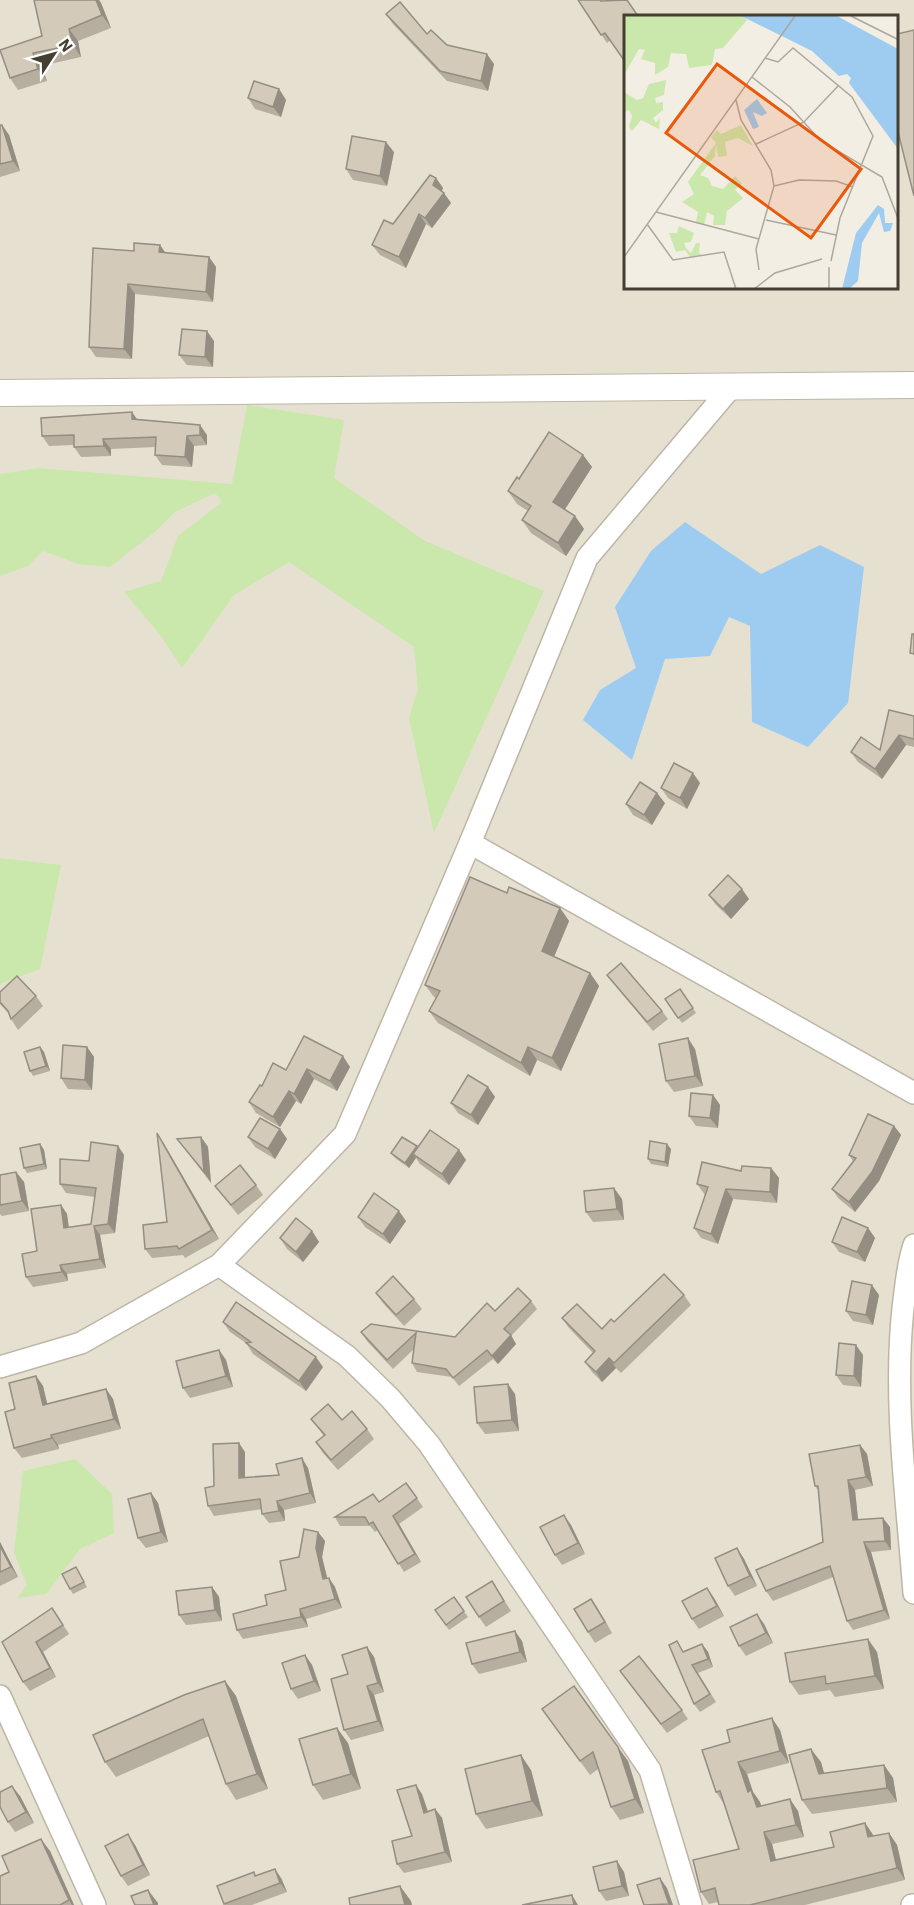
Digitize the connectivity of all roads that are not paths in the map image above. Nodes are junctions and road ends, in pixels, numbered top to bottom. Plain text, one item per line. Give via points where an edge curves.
1 (914, 385) edge
2 (733, 386) junction
3 (0, 393) edge
4 (470, 843) junction
5 (914, 1093) edge
6 (914, 1245) edge
7 (219, 1265) junction
8 (0, 1366) edge
9 (914, 1593) edge
10 (0, 1696) edge
11 (95, 1905) edge
12 (692, 1905) edge

1 - 2 street
2 - 3 street
2 - 4 street via 587,558
4 - 5 street
4 - 7 street via 345,1134
6 - 9 street via 904,1296 899,1385
7 - 8 street via 81,1343
7 - 12 street via 347,1356 429,1444 650,1770
10 - 11 street

